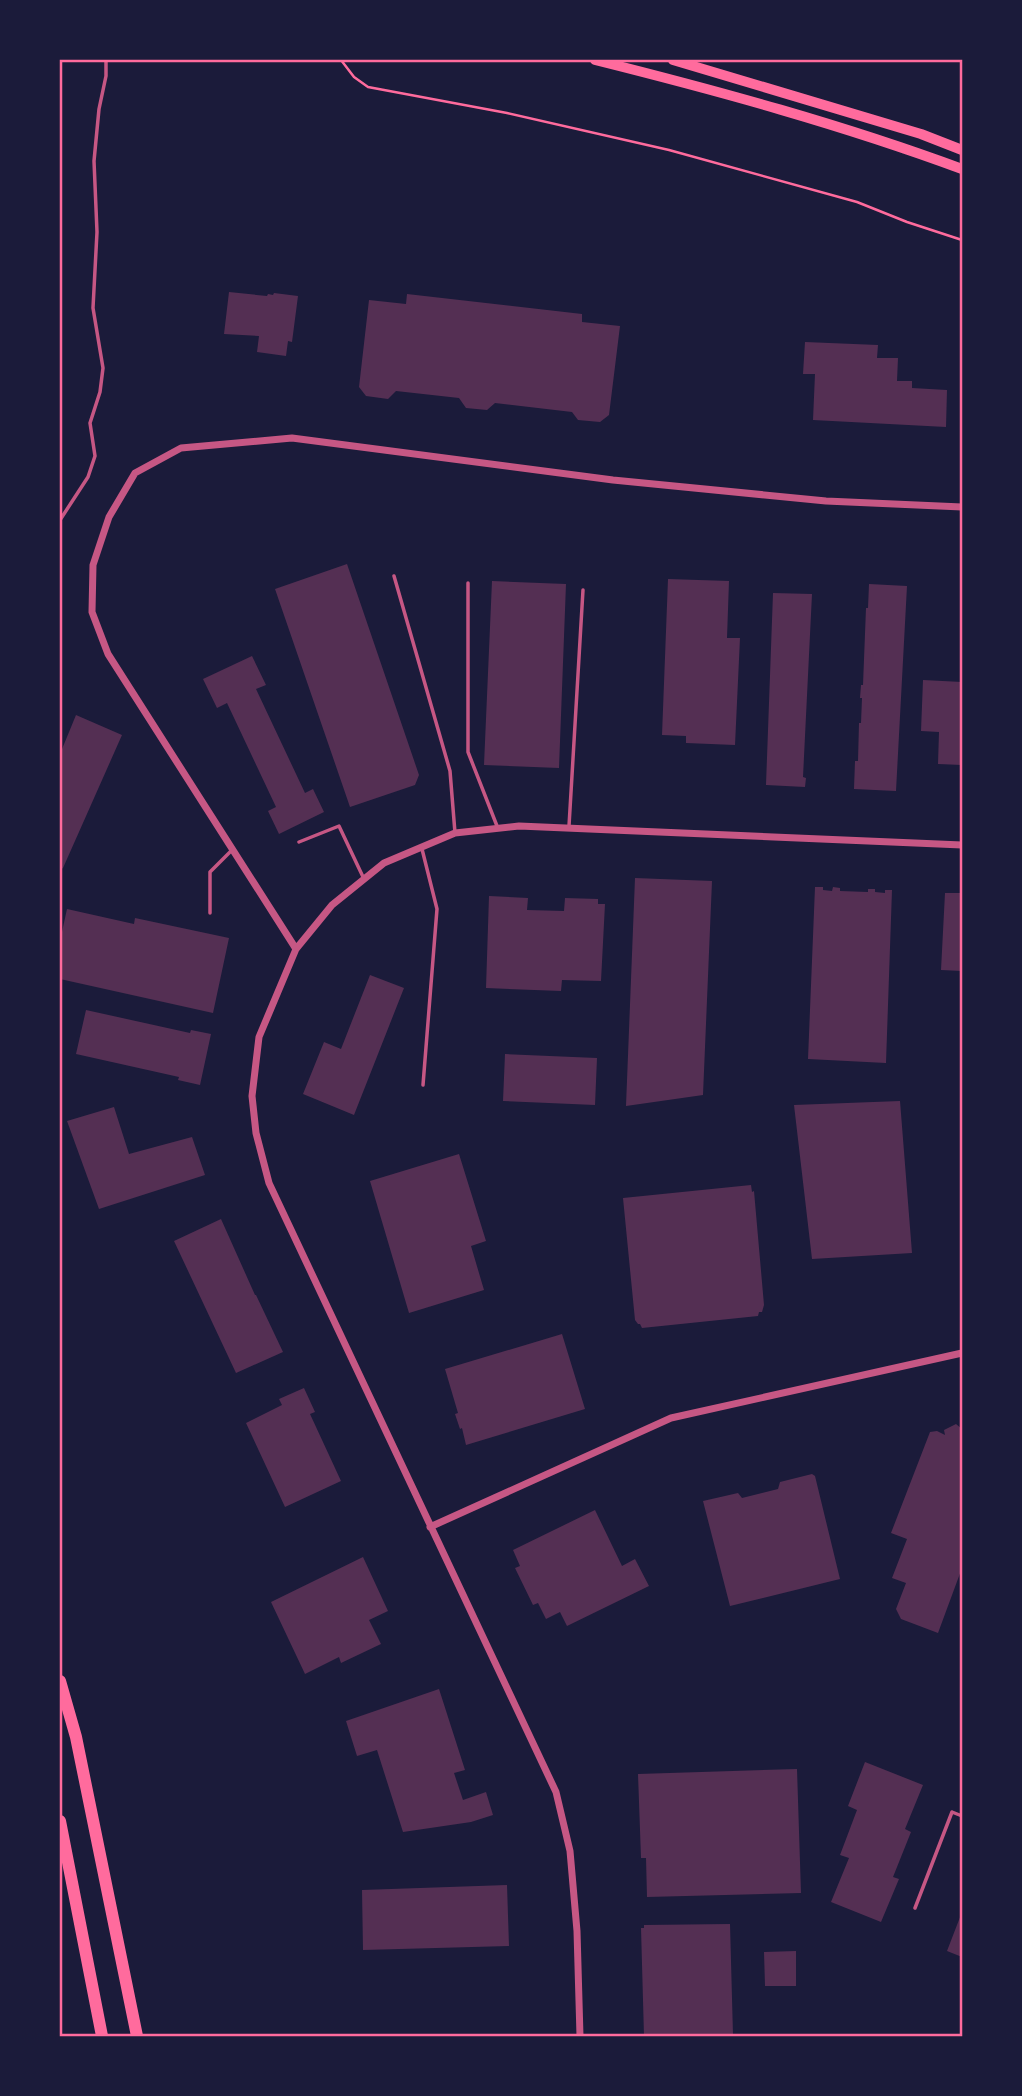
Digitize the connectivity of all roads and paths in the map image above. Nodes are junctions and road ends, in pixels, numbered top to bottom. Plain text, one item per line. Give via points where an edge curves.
1 (106, 60) edge
2 (341, 60) edge
3 (595, 60) edge
4 (673, 60) edge
5 (962, 150) edge
6 (962, 169) edge
7 (962, 240) edge
8 (962, 507) edge
9 (60, 520) edge
10 (394, 576) dead end
11 (468, 583) dead end
12 (583, 590) dead end
13 (498, 828) junction
14 (569, 828) junction
15 (455, 833) junction
16 (299, 842) dead end
17 (962, 845) edge
18 (422, 847) junction
19 (233, 850) junction
20 (364, 879) junction
21 (211, 913) dead end
22 (296, 949) junction
23 (422, 1085) dead end
24 (962, 1353) edge
25 (430, 1527) junction
26 (60, 1682) edge
27 (962, 1816) edge
28 (60, 1821) edge
29 (915, 1908) dead end
30 (102, 2036) edge
31 (138, 2036) edge
32 (580, 2036) edge

1 - 9 lane via 94,161 93,308 103,368 90,423 95,456 88,477
2 - 7 path via 368,87 682,153 846,199
3 - 6 main road via 779,110
4 - 5 main road
8 - 19 street via 826,501 613,480 292,438 181,448 135,473 109,517 93,565 92,612 108,654
10 - 15 lane via 450,771
11 - 13 lane via 468,752
12 - 14 lane
13 - 14 street
13 - 15 street
14 - 17 street
15 - 18 street
16 - 20 lane via 339,825
18 - 20 street via 384,863
18 - 23 lane via 437,909
19 - 21 lane via 210,873
19 - 22 street
20 - 22 street via 332,905
22 - 25 street via 259,1037 252,1096 256,1133 269,1183
24 - 25 street via 671,1418
25 - 32 street via 556,1792 570,1851
26 - 31 highway via 76,1737
27 - 29 lane via 952,1812
28 - 30 highway

